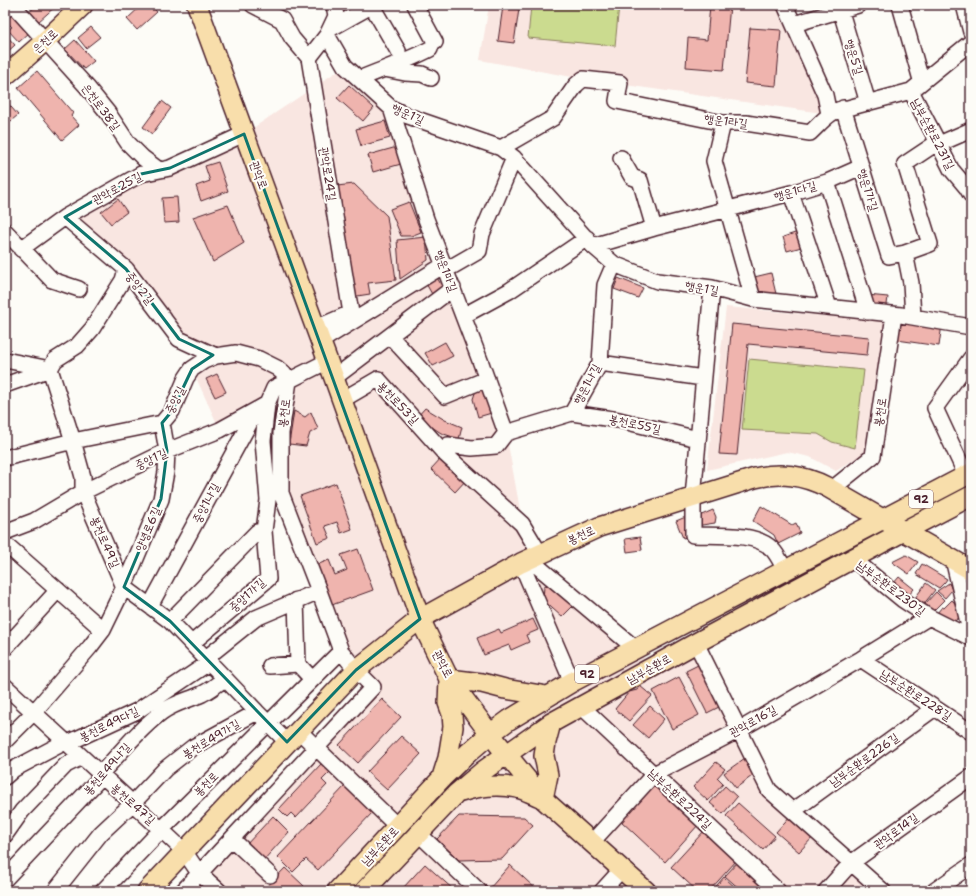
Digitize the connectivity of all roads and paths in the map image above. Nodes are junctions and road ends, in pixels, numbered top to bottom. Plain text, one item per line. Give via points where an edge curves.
1 (12, 5) edge
2 (83, 5) edge
3 (254, 5) edge
4 (334, 5) edge
5 (372, 5) edge
6 (415, 5) edge
7 (785, 5) edge
8 (858, 5) edge
9 (900, 5) edge
10 (964, 5) edge
11 (201, 6) edge
12 (840, 8) edge
13 (794, 24) junction
14 (328, 32) junction
15 (971, 32) edge
16 (45, 41) junction
17 (971, 42) edge
18 (398, 51) dead end
19 (309, 58) junction
20 (383, 69) junction
21 (5, 76) edge
22 (431, 78) dead end
23 (359, 79) junction
24 (924, 81) junction
25 (911, 91) junction
26 (868, 103) junction
27 (391, 108) junction
28 (843, 108) junction
29 (829, 114) junction
30 (724, 123) junction
31 (971, 130) edge
32 (244, 134) junction
33 (938, 143) junction
34 (501, 148) junction
35 (514, 158) junction
36 (621, 158) dead end
37 (861, 167) junction
38 (159, 170) junction
39 (827, 182) junction
40 (792, 193) junction
41 (971, 195) edge
42 (727, 209) junction
43 (65, 217) junction
44 (654, 228) junction
45 (5, 231) edge
46 (590, 242) junction
47 (21, 249) junction
48 (905, 253) junction
49 (614, 264) junction
50 (444, 265) junction
51 (126, 269) junction
52 (453, 288) junction
53 (712, 288) junction
54 (79, 289) dead end
55 (753, 299) junction
56 (829, 307) junction
57 (868, 312) junction
58 (894, 314) junction
59 (463, 316) junction
60 (913, 317) junction
61 (971, 327) edge
62 (318, 335) junction
63 (390, 336) junction
64 (216, 356) junction
65 (971, 358) edge
66 (5, 360) edge
67 (328, 361) junction
68 (600, 363) junction
69 (50, 368) junction
70 (334, 378) junction
71 (703, 378) junction
72 (487, 379) junction
73 (289, 381) junction
74 (5, 385) edge
75 (342, 400) junction
76 (267, 404) junction
77 (572, 413) junction
78 (162, 423) junction
79 (506, 433) junction
80 (698, 438) junction
81 (73, 441) junction
82 (167, 451) junction
83 (446, 455) junction
84 (5, 458) edge
85 (965, 476) edge
86 (832, 489) junction
87 (83, 492) junction
88 (275, 497) junction
89 (693, 497) junction
90 (970, 497) edge
91 (883, 519) junction
92 (34, 521) junction
93 (904, 531) junction
94 (5, 532) edge
95 (261, 532) junction
96 (7, 551) edge
97 (530, 559) junction
98 (853, 559) junction
99 (953, 559) junction
100 (786, 570) junction
101 (971, 570) edge
102 (124, 587) junction
103 (58, 590) junction
104 (319, 590) junction
105 (296, 600) junction
106 (150, 606) junction
107 (930, 617) junction
108 (420, 619) junction
109 (170, 621) junction
110 (103, 630) junction
111 (971, 635) edge
112 (971, 638) edge
113 (192, 643) junction
114 (696, 643) junction
115 (5, 648) edge
116 (636, 648) junction
117 (341, 651) junction
118 (861, 659) junction
119 (208, 660) junction
120 (298, 664) junction
121 (270, 666) dead end
122 (356, 670) junction
123 (225, 678) junction
124 (312, 679) junction
125 (449, 679) junction
126 (572, 682) junction
127 (5, 686) edge
128 (547, 696) junction
129 (582, 707) junction
130 (935, 708) junction
131 (34, 712) junction
132 (257, 712) junction
133 (268, 723) junction
134 (551, 723) junction
135 (739, 730) junction
136 (971, 732) edge
137 (490, 734) junction
138 (293, 736) junction
139 (5, 741) edge
140 (68, 743) junction
141 (317, 748) junction
142 (507, 754) junction
143 (82, 757) junction
144 (654, 774) junction
145 (102, 776) junction
146 (5, 777) edge
147 (971, 777) edge
148 (442, 778) junction
149 (456, 794) junction
150 (543, 799) junction
151 (133, 803) junction
152 (793, 811) junction
153 (398, 827) junction
154 (161, 830) junction
155 (418, 833) junction
156 (5, 835) edge
157 (232, 839) junction
158 (592, 842) junction
159 (184, 851) junction
160 (852, 863) junction
161 (971, 865) edge
162 (622, 869) junction
163 (199, 873) junction
164 (270, 875) dead end
165 (5, 879) edge
166 (55, 891) edge
167 (103, 891) edge
168 (147, 891) edge
169 (183, 891) edge
170 (218, 891) edge
171 (337, 891) edge
172 (364, 891) edge
173 (479, 891) edge
174 (602, 891) edge
175 (646, 891) edge
176 (778, 891) edge
177 (826, 891) edge
178 (884, 891) edge
179 (934, 891) edge

1 - 16 street, 은천로38길
2 - 16 main road, 은천로
3 - 19 street via 282,20 292,38
4 - 14 street via 336,16
5 - 14 street
5 - 18 street
6 - 20 street via 433,46
7 - 13 street
8 - 12 street
9 - 24 street via 921,80
10 - 15 street
11 - 32 main road, 관악로
12 - 13 street
12 - 26 street, 행운5길
13 - 29 street via 825,95
14 - 19 street
14 - 23 street, 행운1길 via 345,66
16 - 21 main road, 은천로
16 - 38 street, 은천로38길 via 87,87 128,143
17 - 24 street, 행운1라길
19 - 62 street, 관악로24길 via 351,313
20 - 22 street via 422,74
20 - 23 street
23 - 27 street, 행운1길
24 - 25 street, 행운1라길
25 - 26 street, 행운1라길
25 - 33 street, 남부순환로231길
26 - 28 street, 행운1라길
27 - 34 street, 행운1길
27 - 50 street, 행운1마길 via 426,219
28 - 29 street, 행운1라길
28 - 37 street, 행운1가길
29 - 30 street, 행운1라길 via 810,133 746,123
30 - 34 street, 행운1라길 via 617,101 620,84 584,79 576,85 553,118
30 - 42 street via 714,162
31 - 33 street
32 - 38 street, 관악로25길 via 170,168
32 - 62 main road, 관악로
33 - 41 street, 남부순환로231길 via 951,169
33 - 48 street, 행운1가길 via 905,164 930,244
34 - 35 street, 행운1길
35 - 46 street, 행운1길
35 - 50 street via 482,234 479,251 453,266
36 - 44 street via 632,177 640,180
37 - 39 street, 행운1다길
37 - 48 street, 행운1가길 via 889,256
38 - 43 street, 관악로25길 via 141,174
39 - 40 street, 행운1다길
39 - 57 street
40 - 42 street, 행운1다길
40 - 56 street
42 - 44 street, 행운1다길
42 - 55 street
43 - 47 street, 관악로25길
43 - 51 street, 중앙2길
44 - 46 street, 행운1다길
45 - 47 street
46 - 49 street, 행운1길
46 - 59 street
47 - 54 street via 52,280
48 - 60 street via 911,283
49 - 53 street, 행운1길 via 657,281
49 - 68 street, 행운1나길 via 605,285
50 - 52 street, 행운1마길
50 - 62 street
51 - 64 street, 중앙2길 via 179,339
51 - 69 street via 123,280 92,329 77,346 55,360
52 - 59 street, 행운1마길
52 - 63 street
53 - 55 street, 행운1길
53 - 71 street
55 - 56 street, 행운1길
56 - 57 street, 행운1길
57 - 58 street, 행운1길
58 - 60 street, 행운1길
58 - 86 street, 봉천로 via 873,456
59 - 72 street, 행운1마길
60 - 61 street, 행운1길
62 - 67 main road, 관악로
63 - 70 street
63 - 72 street via 445,396
64 - 73 street, 중앙길 via 236,353 258,359 277,368
64 - 78 street, 중앙길 via 192,369 172,411
65 - 85 street via 935,408
66 - 69 street
67 - 70 main road, 관악로
67 - 73 street
68 - 71 street
68 - 77 street, 행운1나길
69 - 74 street
69 - 81 street, 봉천로49길
70 - 75 main road, 관악로
71 - 80 street
72 - 79 street, 행운1마길
73 - 76 street via 274,388
73 - 88 street, 봉천로
75 - 83 street, 봉천로53길 via 378,379
75 - 108 main road, 관악로
76 - 82 street, 중앙1길 via 220,430
76 - 88 street, 중앙1가길 via 263,441
76 - 106 street, 중앙1나길 via 254,415
77 - 79 street, 행운1나길
77 - 80 street, 봉천로55길 via 619,420
78 - 81 street, 중앙길
78 - 82 street, 양녕로6길
79 - 83 street via 496,446 472,448 448,445
80 - 89 street
81 - 84 street, 중앙길
81 - 87 street, 봉천로49길 via 83,477
82 - 87 street, 중앙1길
82 - 102 street, 양녕로6길 via 161,499
83 - 97 street, 봉천로53길 via 522,524
85 - 90 main road via 954,487 954,493 962,499
85 - 91 main road, 남부순환로 / 92
86 - 89 main road, 봉천로 via 803,477 778,474
86 - 91 main road, 봉천로
87 - 92 street, 중앙1길
87 - 102 street, 봉천로49길
88 - 95 street, 중앙1가길
88 - 104 street, 봉천로
89 - 97 main road, 봉천로 via 599,527
89 - 100 street via 694,535 760,540 774,551
90 - 93 main road, 남부순환로 / 92
91 - 93 main road, 봉천로
91 - 100 main road, 남부순환로 / 92
92 - 94 street, 중앙1길
92 - 96 street
93 - 98 main road, 남부순환로 / 92
93 - 99 main road, 봉천로
95 - 109 street
95 - 113 street, 중앙1가길 via 268,578
96 - 103 street
97 - 108 main road, 봉천로
97 - 116 street, 남부순환로
97 - 126 street
98 - 107 street, 남부순환로230길 via 903,600
98 - 114 main road, 남부순환로 / 92
99 - 101 main road, 봉천로
99 - 111 street
100 - 116 main road, 남부순환로 / 92
102 - 106 street
102 - 110 street, 양녕로6길
103 - 110 street
103 - 115 street
104 - 105 street
104 - 117 street, 봉천로
105 - 119 street via 256,618
105 - 120 street
106 - 109 street
107 - 112 street, 남부순환로230길
107 - 118 street, 관악로16길
108 - 122 main road, 봉천로
108 - 125 main road, 관악로
109 - 113 street
110 - 131 street, 양녕로6길
113 - 119 street
114 - 129 main road, 남부순환로 / 92
114 - 135 street
116 - 126 main road, 남부순환로 / 92
117 - 122 street, 봉천로
117 - 124 street, 봉천로
118 - 130 street, 남부순환로228길
118 - 135 street, 관악로16길
119 - 123 street
119 - 140 street, 봉천로49다길 via 137,711
120 - 121 street
120 - 124 street
122 - 138 main road, 봉천로
122 - 141 street via 373,687
123 - 132 street
123 - 145 street, 봉천로49나길 via 202,694 163,711 103,771
124 - 133 street, 봉천로
125 - 128 main road via 482,682 505,689
125 - 137 main road, 관악로
125 - 148 main road via 448,703 452,714 452,727 448,758
126 - 128 main road, 남부순환로 / 92
127 - 131 street
128 - 137 main road, 남부순환로 / 92
129 - 134 main road, 남부순환로 / 92
129 - 144 street, 남부순환로224길
130 - 136 street, 남부순환로228길
130 - 152 street, 남부순환로226길
131 - 139 street, 양녕로6길
131 - 140 street, 봉천로47길
132 - 133 street
132 - 151 street, 봉천로49가길 via 193,747 165,769
133 - 138 street
133 - 154 street, 봉천로
134 - 142 main road, 남부순환로 / 92
134 - 150 main road via 544,756 548,775
135 - 144 street, 관악로16길
135 - 152 street via 769,790
137 - 142 main road, 관악로
137 - 148 main road, 남부순환로 / 92
138 - 141 street
138 - 159 main road, 봉천로
140 - 143 street, 봉천로47길
140 - 146 street, 봉천로49다길 via 65,742 14,769
141 - 153 street
141 - 157 street
142 - 149 main road, 남부순환로 / 92
142 - 150 main road, 관악로
143 - 145 street, 봉천로47길
143 - 156 street via 66,765 22,811
144 - 158 street, 관악로16길
144 - 176 street, 남부순환로224길
145 - 151 street, 봉천로47길
145 - 165 street, 봉천로49나길
147 - 160 street, 관악로14길
148 - 153 main road, 남부순환로 / 92
149 - 150 main road via 480,786 497,786 518,788
149 - 155 main road, 남부순환로 / 92
150 - 158 main road, 관악로
151 - 154 street, 봉천로47길
151 - 166 street, 봉천로49가길 via 101,833
152 - 160 street
153 - 171 main road, 남부순환로 / 92
154 - 159 street, 봉천로47길
154 - 167 street, 봉천로
155 - 172 main road, 남부순환로 / 92
155 - 173 street
157 - 163 street
157 - 164 street
158 - 162 main road, 관악로
159 - 163 street
159 - 168 main road, 봉천로
160 - 177 street, 관악로14길
160 - 178 street
161 - 179 street
162 - 174 street
162 - 175 main road, 관악로
163 - 169 street
163 - 170 street

